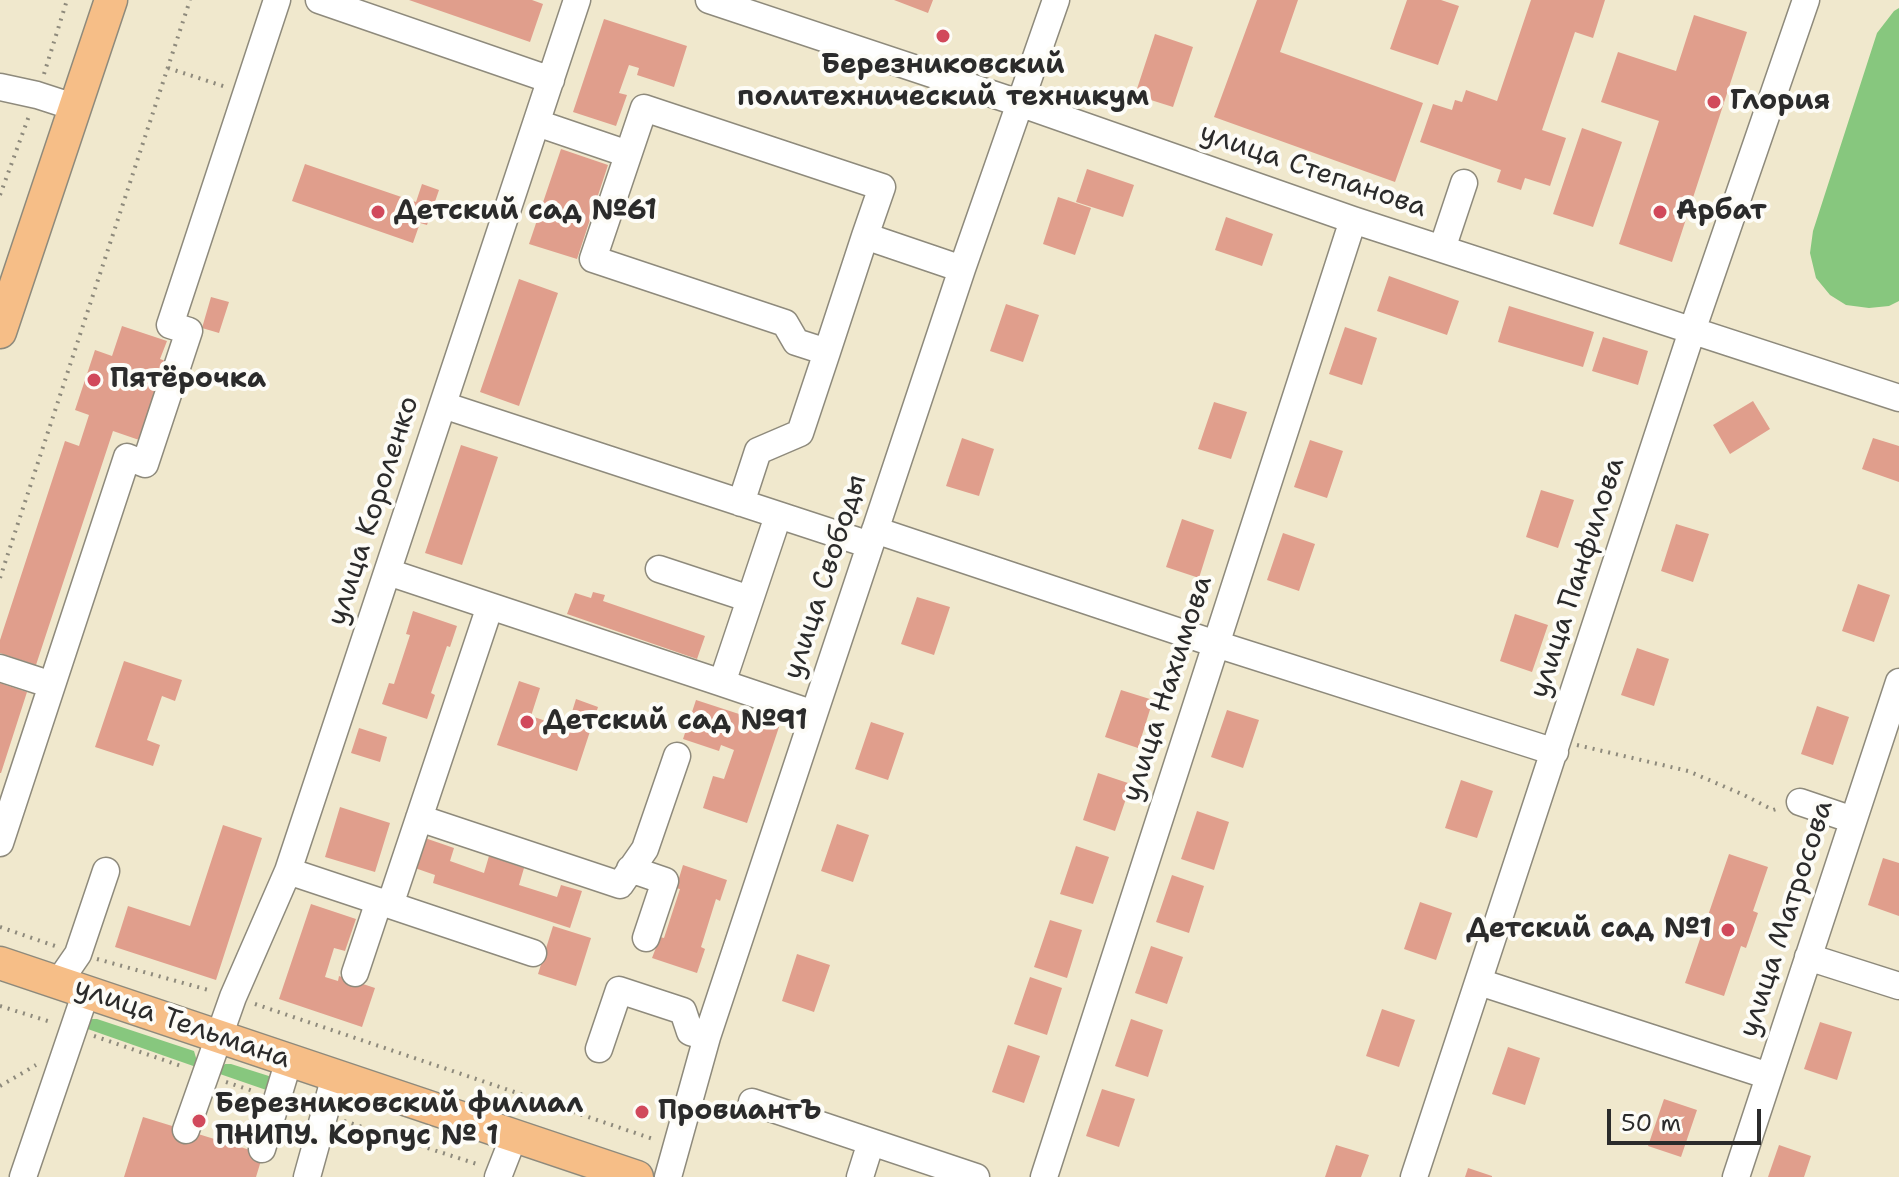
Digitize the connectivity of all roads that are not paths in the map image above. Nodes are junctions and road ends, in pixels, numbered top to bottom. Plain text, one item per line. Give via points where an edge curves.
1 (111, 0) edge
2 (277, 0) edge
3 (319, 0) edge
4 (577, 0) edge
5 (709, 0) edge
6 (1056, 0) edge
7 (1806, 0) edge
8 (551, 80) junction
9 (0, 87) edge
10 (1019, 103) junction
11 (74, 107) junction
12 (537, 123) junction
13 (628, 154) junction
14 (1464, 183) dead end
15 (1353, 220) junction
16 (865, 236) junction
17 (1442, 249) junction
18 (962, 269) junction
19 (1692, 331) junction
20 (0, 332) edge
21 (827, 352) junction
22 (1899, 398) edge
23 (443, 405) junction
24 (741, 503) junction
25 (778, 516) junction
26 (872, 538) junction
27 (659, 569) dead end
28 (388, 572) junction
29 (750, 599) junction
30 (490, 606) junction
31 (1216, 644) junction
32 (0, 668) edge
33 (1899, 682) edge
34 (722, 683) junction
35 (52, 685) junction
36 (814, 714) junction
37 (1557, 746) junction
38 (677, 756) dead end
39 (1800, 802) road end
40 (419, 818) junction
41 (1853, 820) junction
42 (0, 843) edge
43 (630, 869) junction
44 (106, 871) dead end
45 (288, 871) junction
46 (384, 903) junction
47 (646, 938) dead end
48 (533, 953) dead end
49 (1808, 957) junction
50 (0, 963) edge
51 (355, 973) dead end
52 (1479, 982) junction
53 (1899, 986) edge
54 (72, 988) junction
55 (220, 1037) junction
56 (707, 1037) junction
57 (599, 1049) dead end
58 (289, 1060) junction
59 (335, 1076) junction
60 (1769, 1076) junction
61 (752, 1102) dead end
62 (186, 1130) dead end
63 (514, 1136) junction
64 (871, 1142) junction
65 (262, 1149) dead end
66 (23, 1177) edge
67 (307, 1177) edge
68 (498, 1177) edge
69 (637, 1177) edge
70 (668, 1177) edge
71 (860, 1177) edge
72 (976, 1177) edge
73 (1044, 1177) edge
74 (1414, 1177) edge
75 (1736, 1177) edge

1 - 11 main road
2 - 35 street via 170,325 189,331 145,464 127,457
3 - 8 street
4 - 8 street, улица Короленко
5 - 10 street, улица Степанова
6 - 10 street, улица Свободы
7 - 19 street, улица Панфилова
8 - 12 street, улица Короленко
9 - 11 street
10 - 15 street, улица Степанова
10 - 18 street, улица Свободы
11 - 20 main road
12 - 13 street
12 - 23 street, улица Короленко
13 - 16 street via 644,108 882,187
13 - 21 street via 593,259 785,323 796,342
14 - 17 street
15 - 17 street, улица Степанова
15 - 31 street, улица Нахимова
16 - 18 street
16 - 21 street
17 - 19 street, улица Степанова
18 - 26 street, улица Свободы
19 - 22 street, улица Степанова
19 - 37 street, улица Панфилова
21 - 24 street via 800,433 758,451
23 - 24 street
23 - 28 street, улица Короленко
24 - 25 street
25 - 26 street
25 - 29 street
26 - 31 street
26 - 36 street, улица Свободы
27 - 29 street
28 - 30 street
28 - 45 street, улица Короленко
29 - 34 street
30 - 34 street
30 - 40 street
31 - 37 street
31 - 73 street, улица Нахимова
32 - 35 street
33 - 41 street, улица Матросова
34 - 36 street
35 - 42 street
36 - 56 street, улица Свободы
37 - 52 street, улица Панфилова
38 - 43 street via 645,849
39 - 41 street
40 - 43 street via 620,885
40 - 46 street
41 - 49 street, улица Матросова
43 - 47 street via 665,881
44 - 54 street
45 - 46 street
45 - 55 street, улица Короленко
46 - 48 street
46 - 51 street
49 - 53 street
49 - 60 street, улица Матросова
50 - 54 main road, улица Тельмана
52 - 60 street
52 - 74 street, улица Панфилова
54 - 55 main road, улица Тельмана
54 - 66 street via 66,1047
55 - 58 main road, улица Тельмана
55 - 62 street, улица Короленко
56 - 57 street via 690,1032 683,1011 619,990
56 - 70 street, улица Свободы
58 - 59 main road, улица Тельмана
58 - 65 street
59 - 63 main road, улица Тельмана
59 - 67 street
60 - 75 street, улица Матросова
61 - 64 street
63 - 68 street
63 - 69 main road, улица Тельмана
64 - 71 street
64 - 72 street

